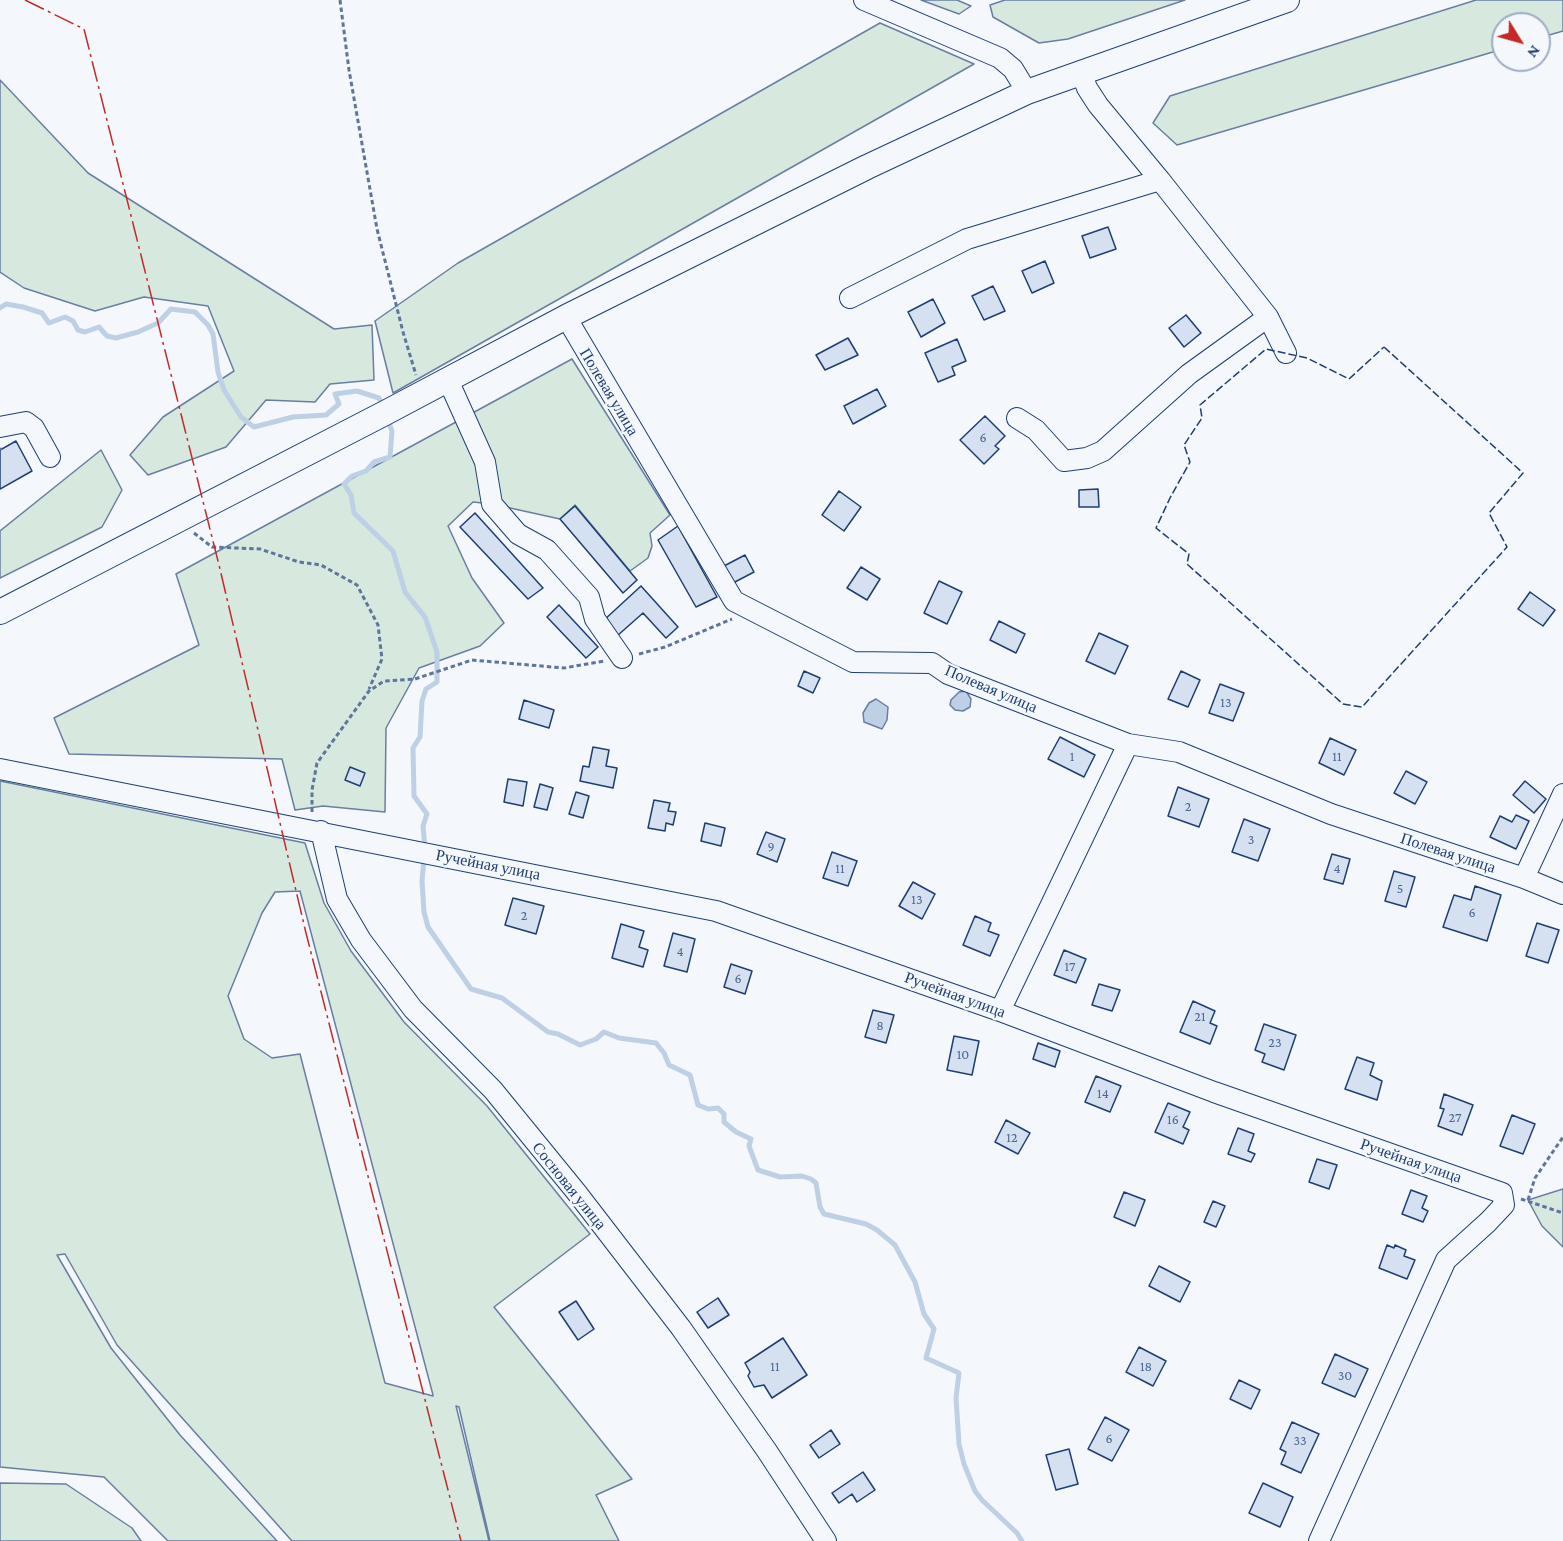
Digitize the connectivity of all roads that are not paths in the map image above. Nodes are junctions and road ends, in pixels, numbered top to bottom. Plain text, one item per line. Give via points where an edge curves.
1 (864, 0) edge
2 (1287, 0) edge
3 (1081, 72) junction
4 (1027, 92) junction
5 (1160, 180) junction
6 (850, 298) dead end
7 (566, 317) junction
8 (1268, 317) junction
9 (1286, 353) dead end
10 (448, 380) junction
11 (1017, 418) dead end
12 (0, 427) edge
13 (50, 457) dead end
14 (0, 612) edge
15 (622, 658) road end
16 (1128, 744) junction
17 (0, 769) edge
18 (1563, 794) edge
19 (317, 831) junction
20 (1524, 878) junction
21 (1563, 894) edge
22 (1000, 1011) junction
23 (826, 1541) edge
24 (1319, 1541) edge

1 - 4 street via 1000,58 1013,69
2 - 3 main road
3 - 4 main road
3 - 5 street via 1098,105
4 - 7 main road
5 - 6 street via 968,239
5 - 8 street
7 - 10 main road
7 - 16 street, Полевая улица via 734,601 853,662 932,663 948,674
8 - 9 street
8 - 11 street via 1189,374 1103,451 1088,458 1064,461 1036,430
10 - 14 main road
10 - 15 street via 485,462 492,504 518,534 547,550 589,597 595,620
12 - 13 street via 26,422 34,428
16 - 20 street, Полевая улица via 1179,752 1331,814
16 - 22 street
17 - 19 street, Ручейная улица
18 - 20 street
19 - 22 street, Ручейная улица via 716,910
19 - 23 street, Сосновая улица via 337,899 362,940 413,1009 493,1090 577,1193 681,1328
20 - 21 street, Полевая улица
22 - 24 street, Ручейная улица via 1214,1092 1502,1193 1504,1205 1446,1260

